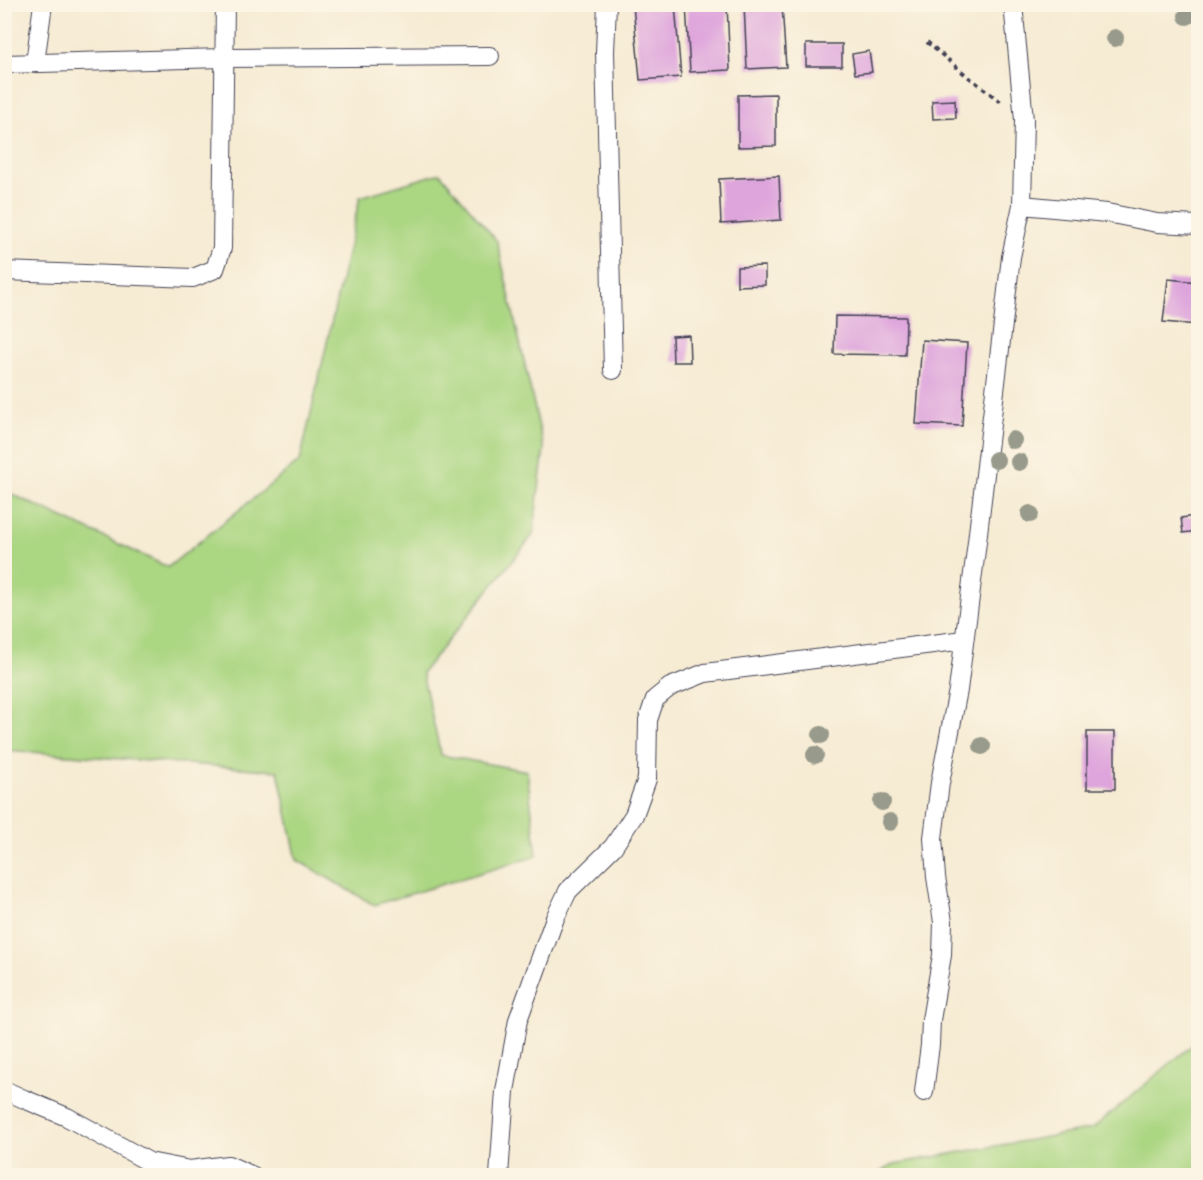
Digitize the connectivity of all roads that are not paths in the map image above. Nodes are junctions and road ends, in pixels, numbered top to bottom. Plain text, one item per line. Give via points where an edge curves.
1 (43, 4) edge
2 (225, 4) edge
3 (607, 4) edge
4 (1013, 4) edge
5 (490, 56) dead end
6 (223, 58) junction
7 (35, 63) junction
8 (4, 64) edge
9 (1022, 205) junction
10 (1198, 225) edge
11 (4, 271) edge
12 (613, 370) dead end
13 (964, 640) junction
14 (4, 1090) edge
15 (924, 1092) dead end
16 (253, 1176) edge
17 (499, 1176) edge

1 - 7 street
2 - 6 street
3 - 12 street
4 - 9 street via 1024,120
5 - 6 street
6 - 7 street
6 - 11 street via 222,248 215,269 193,278
7 - 8 street
9 - 10 street
9 - 13 street via 1011,257
13 - 15 street via 933,838 943,922 942,955 930,1020
13 - 17 street via 705,673 670,687 654,699 648,720 647,779 634,815 613,847 568,891 518,1020 505,1091
14 - 16 street via 68,1117 149,1162 190,1170 228,1165

